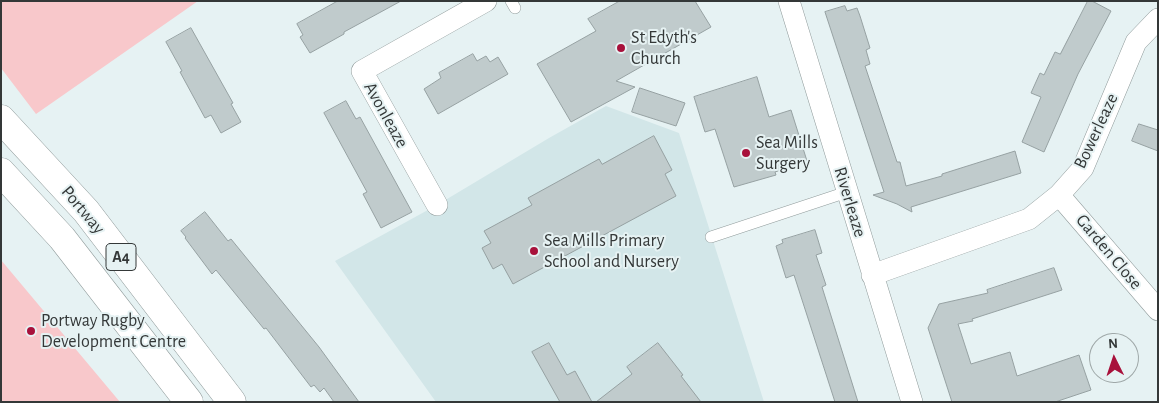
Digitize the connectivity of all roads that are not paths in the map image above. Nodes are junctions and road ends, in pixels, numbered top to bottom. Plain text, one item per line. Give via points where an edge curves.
1 (486, 1) edge
2 (789, 1) edge
3 (1158, 19) edge
4 (1, 119) edge
5 (1, 172) edge
6 (847, 192) junction
7 (1059, 194) junction
8 (437, 205) dead end
9 (711, 237) dead end
10 (872, 275) junction
11 (1158, 310) edge
12 (190, 402) edge
13 (232, 402) edge
14 (912, 402) edge

1 - 8 street, Avonleaze via 362,71
2 - 6 street, Riverleaze
3 - 7 street, Bowerleaze via 1136,42 1083,168
4 - 13 highway, Portway / A4 via 86,211
5 - 12 highway, Portway / A4 via 62,238
6 - 9 lane
6 - 10 street, Riverleaze
7 - 10 street, Bowerleaze via 1029,220
7 - 11 street, Garden Close
10 - 14 street, Riverleaze

